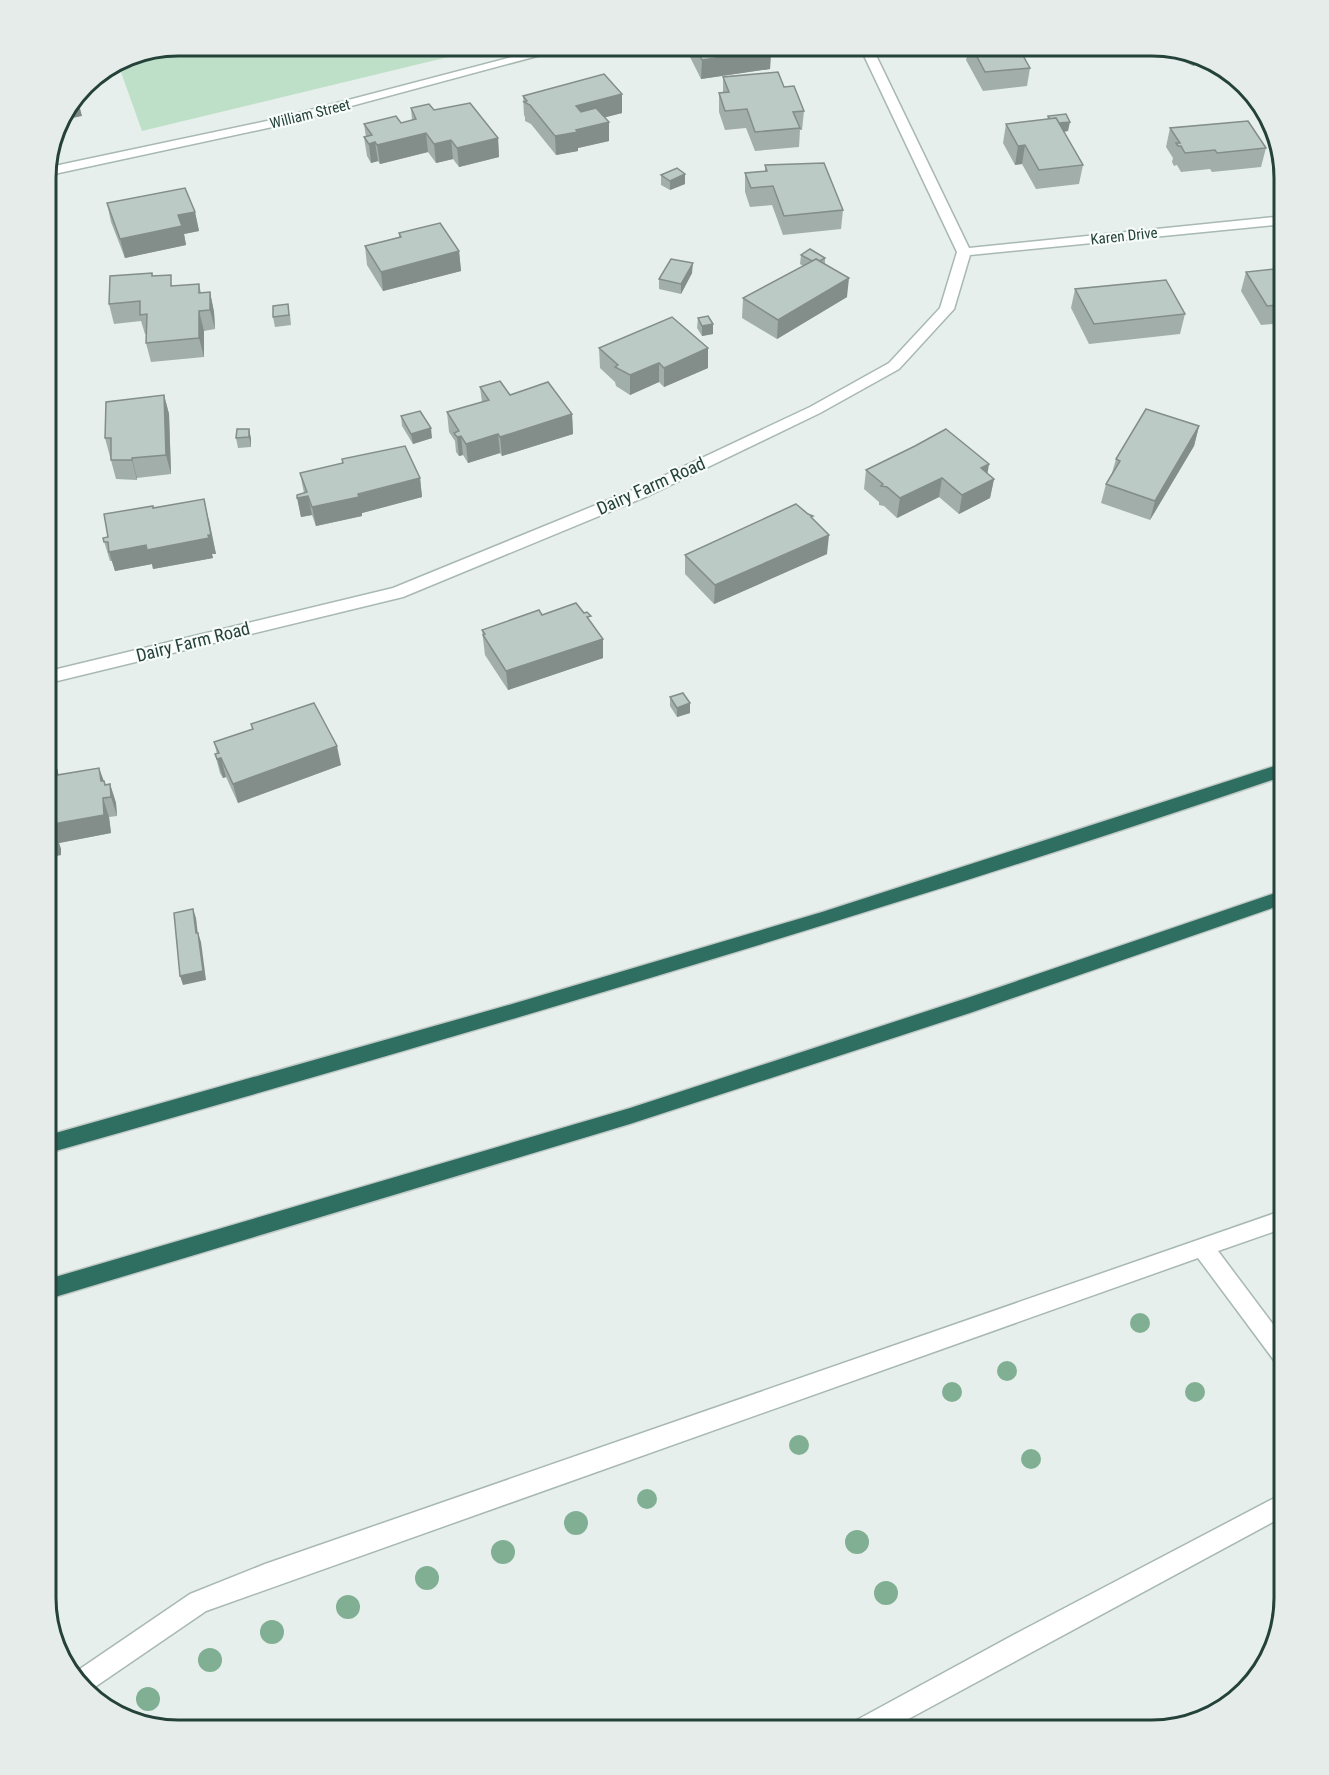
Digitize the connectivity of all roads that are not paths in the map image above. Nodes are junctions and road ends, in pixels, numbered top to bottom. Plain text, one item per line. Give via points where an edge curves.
1 (530, 56) edge
2 (870, 56) edge
3 (56, 170) edge
4 (1274, 221) edge
5 (964, 252) junction
6 (56, 675) edge
7 (1274, 772) edge
8 (1274, 901) edge
9 (56, 1142) edge
10 (1274, 1223) edge
11 (1203, 1248) junction
12 (56, 1287) edge
13 (1274, 1343) edge
14 (1274, 1509) edge
15 (87, 1679) edge
16 (882, 1720) edge

1 - 3 street, William Street via 277,122
2 - 5 street
4 - 5 street, Karen Drive
5 - 6 street, Dairy Farm Road via 947,309 894,366 815,410 645,491 397,593
7 - 9 highway via 1059,846 742,945
8 - 12 highway via 652,1109
10 - 11 street
11 - 13 street
11 - 15 street via 265,1576 198,1602
14 - 16 street

